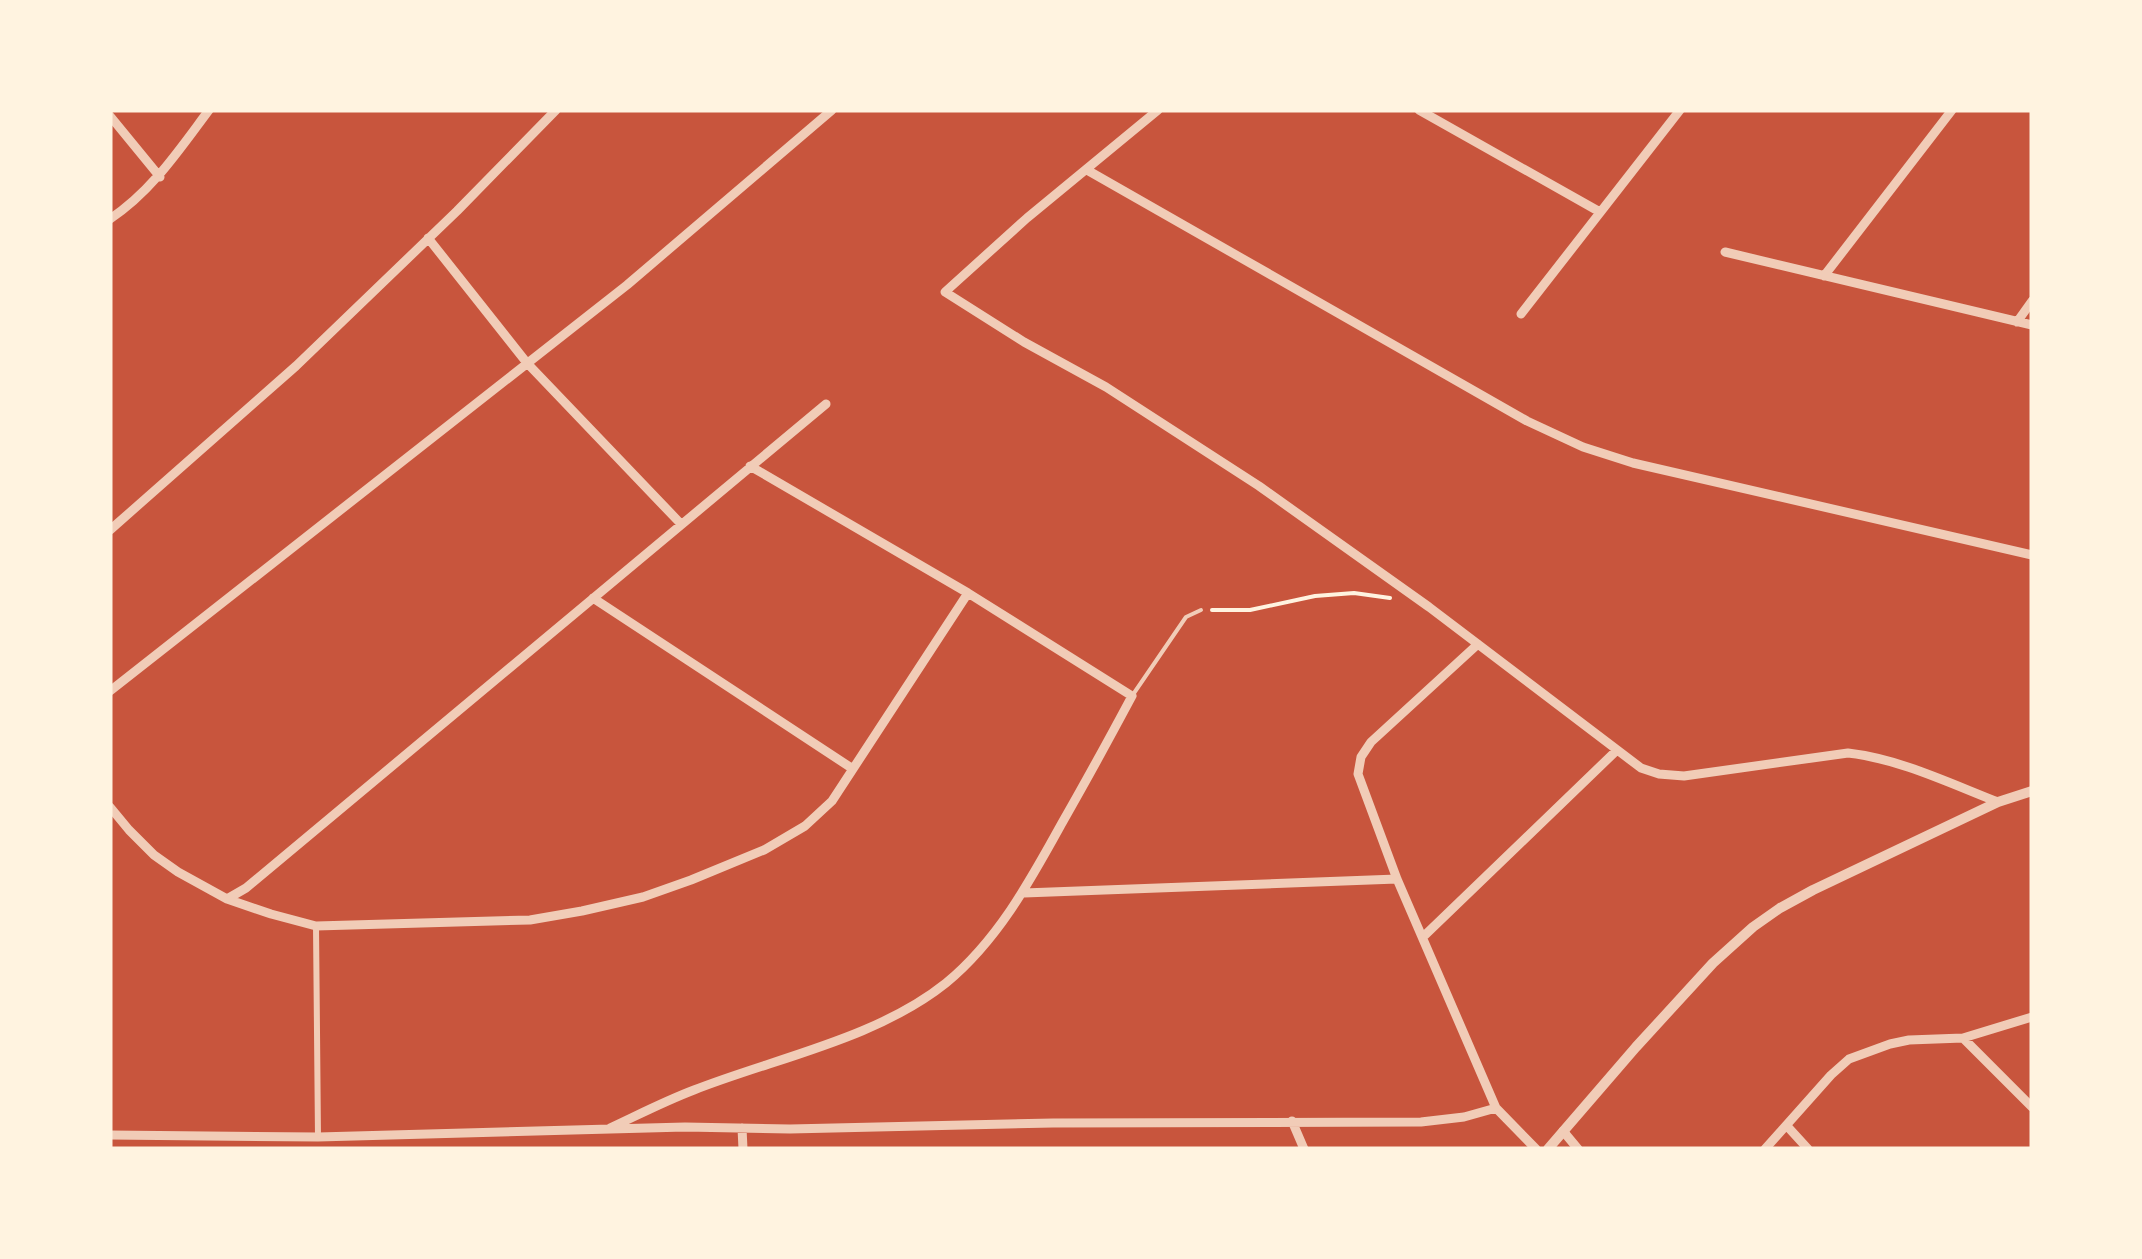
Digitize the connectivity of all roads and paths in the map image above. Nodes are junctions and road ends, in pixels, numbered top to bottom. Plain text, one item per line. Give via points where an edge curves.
1 (208, 110) edge
2 (556, 110) edge
3 (832, 110) edge
4 (1158, 110) edge
5 (1419, 110) edge
6 (1680, 110) edge
7 (1952, 110) edge
8 (110, 116) edge
9 (1087, 170) junction
10 (160, 176) junction
11 (1600, 212) junction
12 (110, 219) edge
13 (428, 238) junction
14 (1725, 252) dead end
15 (1824, 276) junction
16 (2032, 301) edge
17 (1521, 314) dead end
18 (2017, 322) junction
19 (2032, 325) edge
20 (527, 363) junction
21 (826, 404) dead end
22 (750, 466) junction
23 (681, 524) junction
24 (110, 530) edge
25 (2032, 555) edge
26 (968, 593) junction
27 (593, 598) junction
28 (1394, 599) dead end
29 (1200, 610) joint
30 (1478, 644) junction
31 (110, 692) edge
32 (1132, 696) junction
33 (1616, 751) junction
34 (853, 769) junction
35 (2032, 791) edge
36 (1998, 802) junction
37 (110, 806) edge
38 (1398, 878) junction
39 (1024, 893) junction
40 (226, 899) junction
41 (316, 926) junction
42 (1424, 936) junction
43 (2032, 1017) edge
44 (1962, 1038) junction
45 (2032, 1107) edge
46 (1496, 1108) junction
47 (1292, 1120) junction
48 (1787, 1126) junction
49 (742, 1128) junction
50 (604, 1130) junction
51 (1563, 1131) junction
52 (110, 1135) edge
53 (318, 1136) junction
54 (318, 1149) edge
55 (743, 1149) edge
56 (1304, 1149) edge
57 (1536, 1149) edge
58 (1548, 1149) edge
59 (1578, 1149) edge
60 (1765, 1149) edge
61 (1808, 1149) edge

1 - 10 street
2 - 13 street
3 - 20 street
4 - 9 street
5 - 11 street
6 - 11 street
7 - 15 street
8 - 10 street
9 - 25 street via 1583,447
9 - 30 street via 945,292 1259,486
10 - 12 street
11 - 17 street
13 - 20 street
13 - 24 street via 296,366
14 - 15 street
15 - 18 street
16 - 18 street
18 - 19 street
20 - 23 street
20 - 31 street
21 - 22 street
22 - 23 street
22 - 26 street
23 - 27 street
26 - 32 street
26 - 34 street
27 - 34 street
27 - 40 street
28 - 29 path via 1354,592 1250,610
29 - 32 lane via 1186,616
30 - 33 street
30 - 38 street via 1361,757 1358,774
32 - 39 street
33 - 36 street via 1641,768 1684,776 1823,754 1871,756
33 - 42 street
34 - 41 street via 804,826 764,850 643,897 530,920
35 - 36 street
36 - 51 street via 1780,908 1713,964
37 - 40 street via 154,855
38 - 39 street
38 - 42 street
39 - 50 street via 965,965 914,1004
40 - 41 street
41 - 53 street
42 - 46 street
43 - 44 street
44 - 45 street
44 - 48 street via 1909,1040 1849,1059
46 - 47 street via 1421,1122
46 - 57 street
47 - 49 street
47 - 56 street
48 - 60 street
48 - 61 street
49 - 50 street
49 - 55 street
50 - 53 street
51 - 58 street
51 - 59 street
52 - 53 street
53 - 54 street

